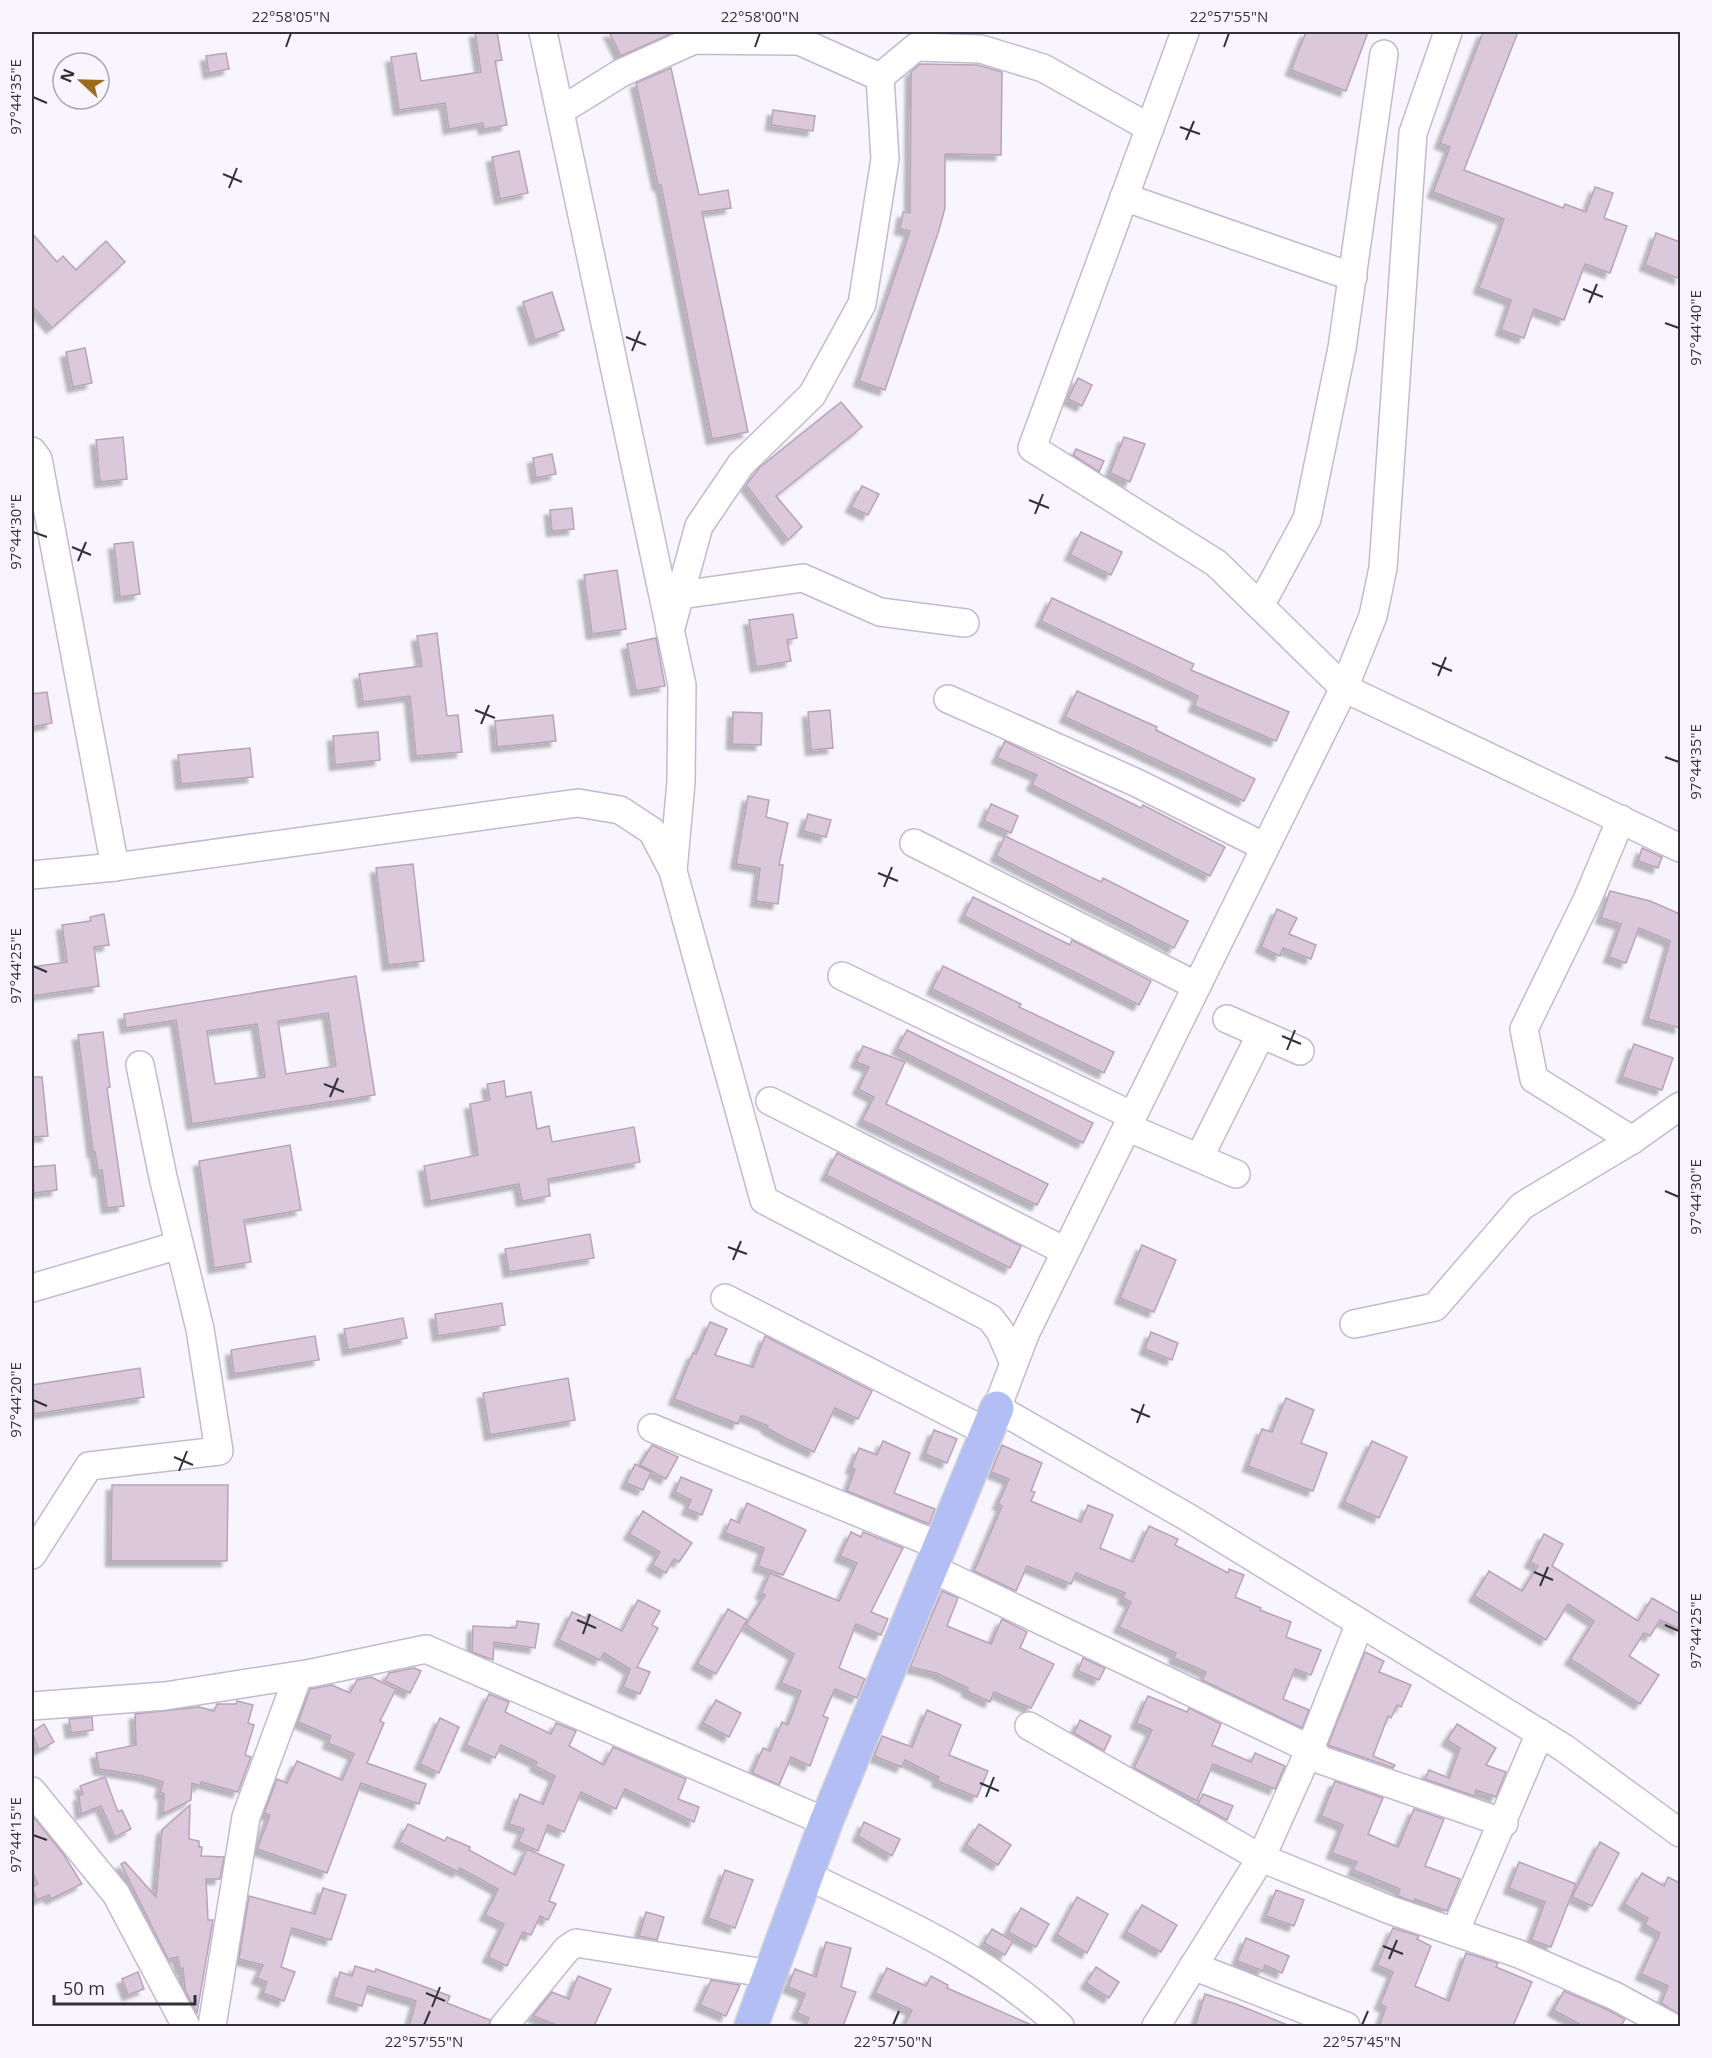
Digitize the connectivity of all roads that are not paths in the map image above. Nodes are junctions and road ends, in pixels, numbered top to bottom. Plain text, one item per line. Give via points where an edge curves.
1 (543, 32) edge
2 (1185, 32) edge
3 (1448, 32) edge
4 (918, 39) edge
5 (1384, 54) dead end
6 (880, 77) junction
7 (560, 111) junction
8 (1150, 128) junction
9 (1124, 197) junction
10 (1353, 277) junction
11 (32, 451) edge
12 (680, 595) junction
13 (1260, 606) junction
14 (965, 623) dead end
15 (670, 631) junction
16 (1344, 688) junction
17 (948, 699) dead end
18 (1621, 819) junction
19 (914, 843) dead end
20 (1265, 847) junction
21 (1680, 848) edge
22 (115, 867) junction
23 (673, 871) junction
24 (32, 875) edge
25 (842, 976) dead end
26 (1197, 986) junction
27 (1227, 1018) dead end
28 (1261, 1034) junction
29 (1300, 1051) dead end
30 (140, 1065) dead end
31 (770, 1101) dead end
32 (1680, 1106) edge
33 (1130, 1121) junction
34 (1632, 1140) junction
35 (1199, 1158) junction
36 (1236, 1174) dead end
37 (179, 1245) junction
38 (1065, 1251) junction
39 (32, 1288) edge
40 (725, 1298) dead end
41 (1039, 1306) junction
42 (990, 1318) junction
43 (1354, 1324) dead end
44 (1014, 1363) junction
45 (992, 1420) junction
46 (652, 1428) dead end
47 (32, 1555) edge
48 (935, 1557) junction
49 (1360, 1623) junction
50 (298, 1676) junction
51 (32, 1706) edge
52 (1029, 1726) dead end
53 (1540, 1733) junction
54 (1310, 1749) junction
55 (32, 1791) edge
56 (826, 1822) junction
57 (1504, 1823) junction
58 (1680, 1833) edge
59 (1261, 1858) junction
60 (808, 1876) junction
61 (1455, 1932) junction
62 (1193, 1966) junction
63 (771, 1974) junction
64 (186, 2026) edge
65 (212, 2026) edge
66 (504, 2026) edge
67 (751, 2026) edge
68 (1060, 2026) edge
69 (1156, 2026) edge
70 (1346, 2026) edge
71 (1670, 2026) edge

1 - 7 street
2 - 8 street
3 - 16 street via 1413,133 1383,568 1373,616
4 - 6 street
4 - 8 street via 981,49 1043,68
5 - 10 street
6 - 7 street via 800,41 694,40 621,73
6 - 12 street via 885,159 862,304 812,395 741,464 699,526
7 - 15 street
8 - 9 street
9 - 10 street
9 - 13 street via 1032,448 1216,563
10 - 13 street via 1307,519
11 - 22 street via 38,459
12 - 14 street via 804,578 879,612
12 - 15 street
13 - 16 street
15 - 23 street via 682,685 681,782
16 - 18 street
16 - 20 street
17 - 20 street via 1137,783
18 - 21 street
18 - 34 street via 1587,900 1524,1029 1534,1079
19 - 26 street
20 - 26 street
22 - 23 street via 578,803 620,810 652,831
22 - 24 street
23 - 42 street via 764,1200
25 - 33 street
26 - 33 street
27 - 28 street
28 - 29 street
28 - 35 street
30 - 37 street
31 - 38 street
32 - 34 street
33 - 35 street
33 - 38 street
34 - 43 street via 1522,1206 1435,1306
35 - 36 street
37 - 39 street
37 - 47 street via 200,1329 219,1451 89,1466
38 - 41 street
40 - 45 street
41 - 42 street via 1023,1315
41 - 44 street
42 - 44 street
44 - 45 street
45 - 48 main road
45 - 49 street via 1189,1518
46 - 48 street
48 - 54 street
48 - 56 main road
49 - 53 street
49 - 54 street
50 - 51 street via 165,1696
50 - 56 street via 426,1649
50 - 65 street via 246,1818
52 - 59 street
53 - 57 street
53 - 58 street
54 - 57 street via 1321,1760
54 - 59 street
55 - 64 street via 116,1894
56 - 60 main road
57 - 61 street
59 - 61 street
59 - 62 street
60 - 63 main road
60 - 68 street via 950,1945 1031,1998
61 - 71 street via 1519,1954 1615,1996
62 - 69 street
62 - 70 street
63 - 66 street via 576,1943
63 - 67 main road

